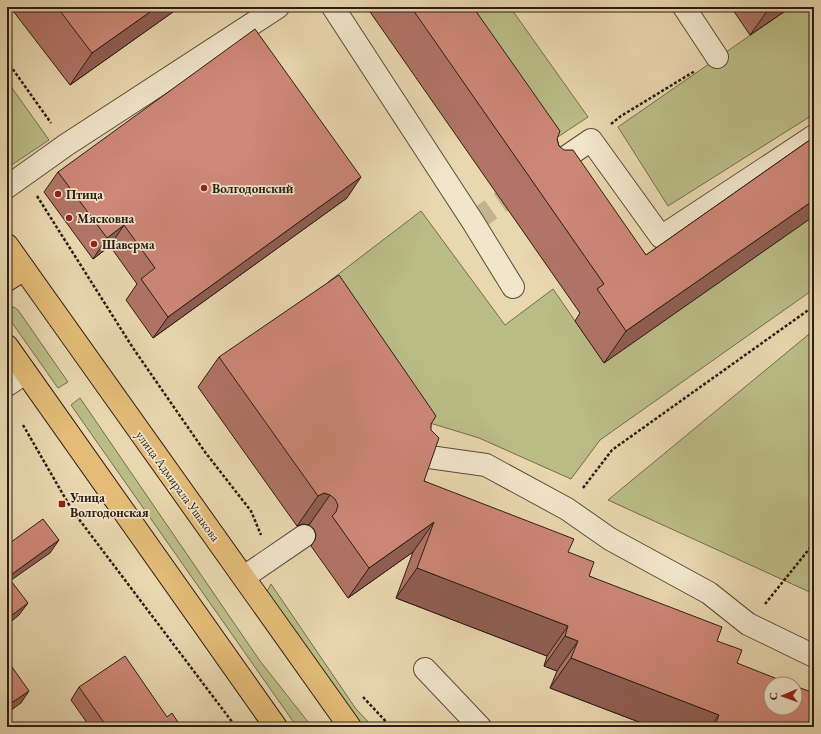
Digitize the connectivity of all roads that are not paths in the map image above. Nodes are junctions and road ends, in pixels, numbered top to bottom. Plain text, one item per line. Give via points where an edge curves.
1 (278, 7) edge
2 (333, 7) edge
3 (684, 7) edge
4 (717, 57) road end
5 (814, 136) edge
6 (547, 170) tunnel mouth
7 (16, 182) edge
8 (7, 244) edge
9 (16, 274) edge
10 (513, 287) dead end
11 (7, 346) edge
12 (25, 373) junction
13 (7, 385) edge
14 (422, 456) edge
15 (304, 536) dead end
16 (244, 577) junction
17 (814, 656) edge
18 (425, 669) dead end
19 (276, 727) edge
20 (350, 727) edge
21 (480, 727) edge

1 - 7 street via 66,145
2 - 10 street
3 - 4 street
5 - 6 street via 661,237 591,140
8 - 9 main road, улица Адмирала Ушакова
9 - 16 main road, улица Адмирала Ушакова
11 - 12 main road
12 - 13 street
12 - 19 main road
14 - 17 street via 486,465 567,509 610,539 709,593 748,624
15 - 16 street
16 - 20 main road, улица Адмирала Ушакова
18 - 21 street

